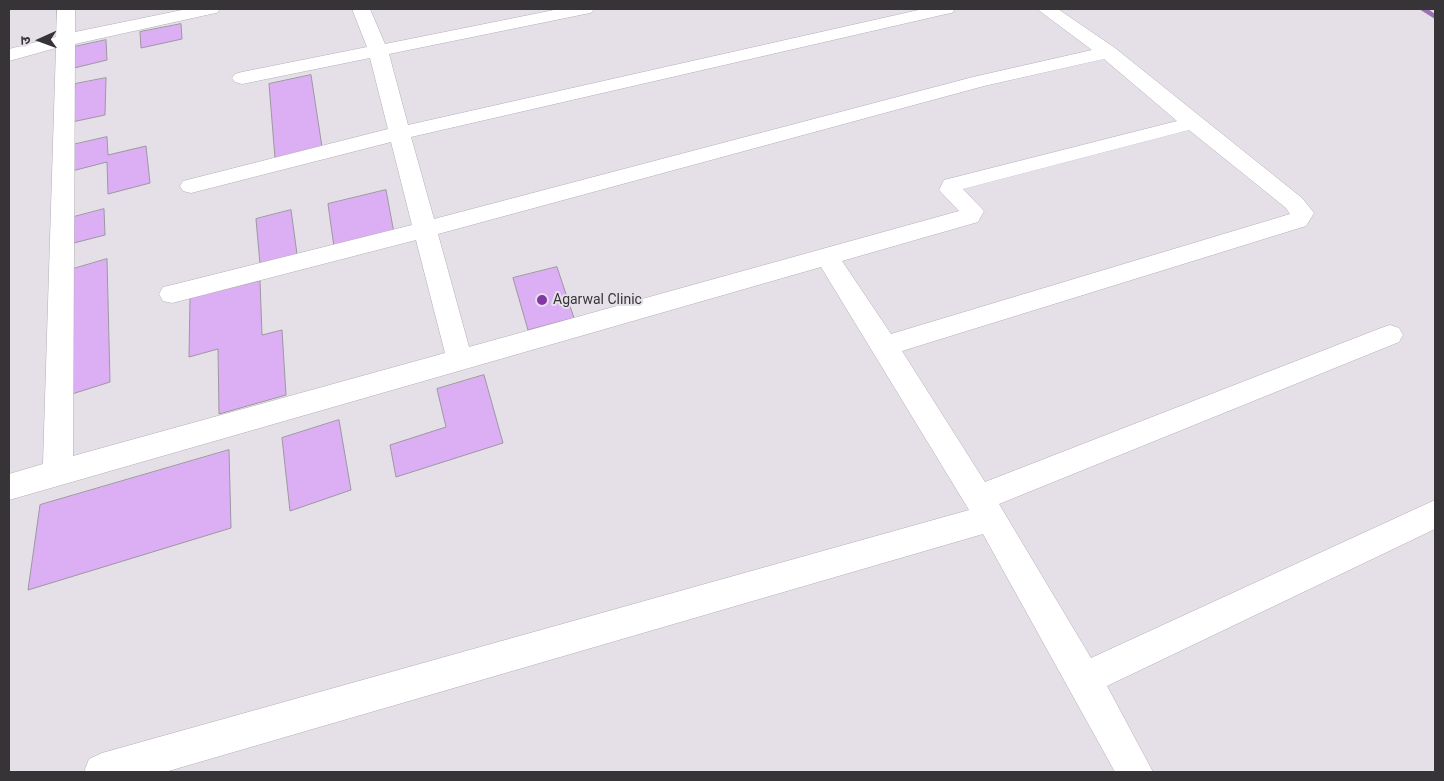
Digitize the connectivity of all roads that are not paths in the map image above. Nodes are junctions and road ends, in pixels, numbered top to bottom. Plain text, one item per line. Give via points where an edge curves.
1 (66, 9) edge
2 (211, 9) edge
3 (361, 9) edge
4 (585, 9) edge
5 (946, 9) edge
6 (1046, 9) edge
7 (152, 15) edge
8 (65, 40) junction
9 (378, 50) junction
10 (1108, 52) junction
11 (9, 55) edge
12 (242, 78) dead end
13 (1193, 123) junction
14 (400, 133) junction
15 (191, 186) dead end
16 (425, 230) junction
17 (826, 256) junction
18 (172, 294) dead end
19 (1390, 336) dead end
20 (886, 346) junction
21 (459, 358) junction
22 (58, 473) junction
23 (9, 487) edge
24 (983, 508) junction
25 (1435, 514) edge
26 (1084, 678) junction
27 (102, 772) edge
28 (1135, 772) edge

1 - 8 street
2 - 7 street
3 - 9 street
4 - 9 street
5 - 14 street
6 - 10 street
7 - 8 street
8 - 11 street
8 - 22 street
9 - 12 street
9 - 14 street
10 - 13 street
10 - 16 street via 980,81
13 - 17 street via 952,185 950,190 972,211 970,216
13 - 20 street via 1294,203 1302,213 1298,220
14 - 15 street
14 - 16 street
16 - 18 street
16 - 21 street
17 - 20 street
17 - 21 street
19 - 24 street
20 - 24 street
21 - 22 street
22 - 23 street
24 - 26 street
24 - 27 street
25 - 26 street
26 - 28 street

